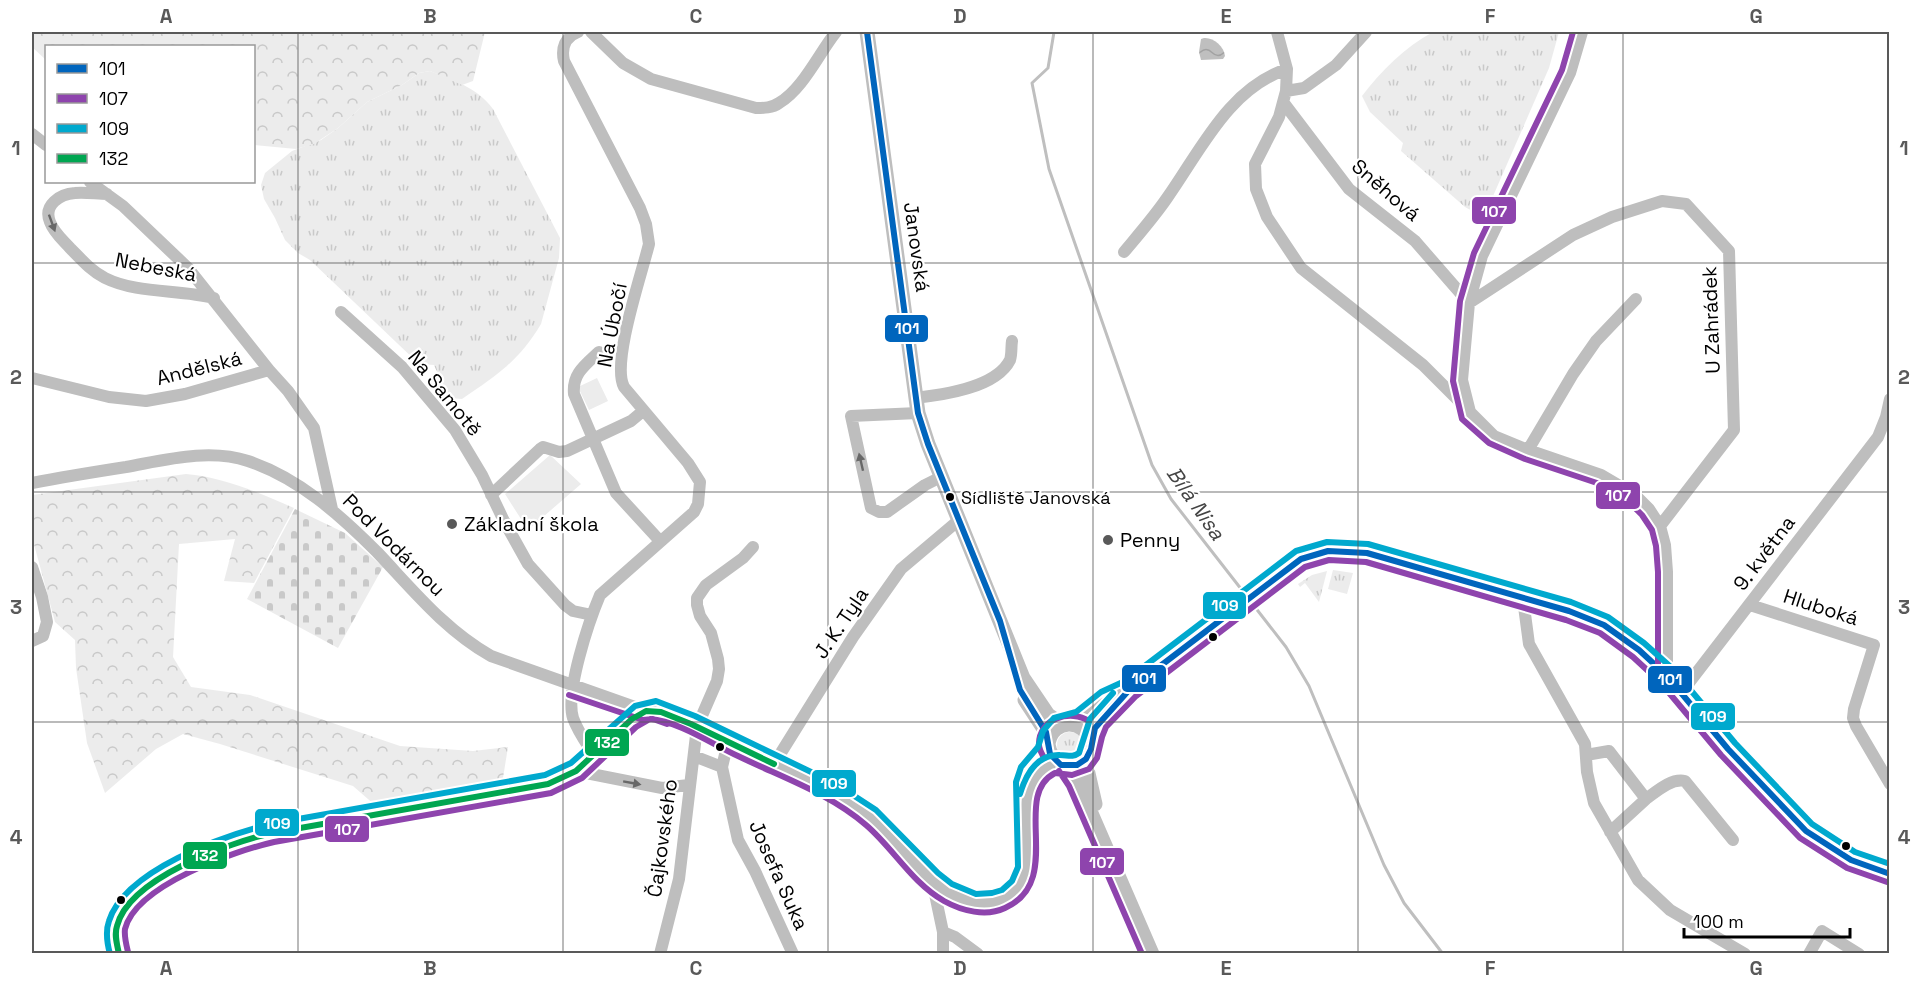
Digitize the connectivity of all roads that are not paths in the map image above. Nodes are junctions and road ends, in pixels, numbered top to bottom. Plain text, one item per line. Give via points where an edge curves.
1 (578, 32) edge
2 (591, 32) edge
3 (836, 32) edge
4 (867, 32) edge
5 (1277, 32) edge
6 (1366, 32) edge
7 (1582, 32) edge
8 (1287, 69) junction
9 (1284, 96) junction
10 (32, 134) edge
11 (45, 144) edge
12 (91, 183) edge
13 (107, 194) junction
14 (1124, 252) dead end
15 (214, 298) junction
16 (1636, 299) dead end
17 (1469, 303) junction
18 (341, 312) dead end
19 (1012, 341) dead end
20 (599, 352) dead end
21 (269, 370) junction
22 (32, 378) edge
23 (1890, 399) edge
24 (917, 406) junction
25 (644, 411) junction
26 (1470, 414) junction
27 (1884, 438) edge
28 (593, 439) junction
29 (1528, 450) junction
30 (941, 477) junction
31 (32, 483) edge
32 (491, 495) junction
33 (332, 509) junction
34 (959, 520) junction
35 (1660, 526) junction
36 (660, 542) junction
37 (753, 547) dead end
38 (32, 567) edge
39 (1523, 599) junction
40 (1750, 605) junction
41 (592, 615) junction
42 (1004, 632) junction
43 (32, 641) edge
44 (1667, 676) junction
45 (572, 686) junction
46 (1130, 689) junction
47 (1681, 693) junction
48 (646, 711) junction
49 (1068, 724) junction
50 (697, 727) junction
51 (728, 742) junction
52 (1048, 742) junction
53 (1091, 743) junction
54 (594, 755) junction
55 (1586, 755) junction
56 (694, 756) junction
57 (1086, 759) junction
58 (774, 764) junction
59 (1064, 766) junction
60 (722, 767) junction
61 (576, 771) junction
62 (1890, 784) edge
63 (689, 785) junction
64 (1646, 799) junction
65 (1027, 816) junction
66 (1610, 832) junction
67 (1733, 840) dead end
68 (1113, 864) junction
69 (1890, 874) edge
70 (932, 880) junction
71 (943, 932) junction
72 (119, 954) edge
73 (660, 954) edge
74 (793, 954) edge
75 (943, 954) edge
76 (978, 954) edge
77 (1152, 954) edge
78 (1745, 954) edge
79 (1809, 954) edge
80 (1859, 954) edge

1 - 25 street, Na Úbočí via 567,38 562,53 564,61 640,208 648,234 620,370 624,387
2 - 3 street via 623,63 651,80 756,108 779,104 796,88
4 - 24 street, Janovská
5 - 8 street
6 - 9 street via 1336,65 1304,88
7 - 17 street via 1570,73 1482,256
8 - 9 street
8 - 14 street via 1251,88 1233,104
9 - 17 street, Sněhová via 1349,189 1415,241
9 - 26 street via 1280,117 1255,164 1256,189 1267,218 1301,268 1423,364
10 - 11 street
12 - 13 street, Nebeská
13 - 15 street, Nebeská via 188,267
13 -> 15 street, Nebeská via 63,195 53,201 48,212 56,233 87,267 106,278 137,287
15 - 21 street, Nebeská
16 - 29 street via 1573,374
17 - 26 street via 1462,380
17 - 35 street, U Zahrádek via 1573,235 1662,201 1686,204 1729,250 1734,430
18 - 32 street, Na Samotě via 402,367 454,430
19 - 24 street via 1011,357 990,379
20 - 28 street via 576,375 573,386
21 - 22 street, Andělská via 146,401 109,397
21 - 33 street, Nebeská via 314,428
23 - 27 street, 9. května
24 - 30 street, Janovská
30 -> 24 street via 887,512 871,508 850,416
25 - 28 street
25 - 36 street, Na Úbočí via 700,482 694,512
26 - 29 street via 1494,436
27 - 40 street, 9. května
28 - 32 street via 564,452 543,447
28 - 36 street via 616,493
29 - 35 street via 1601,475 1635,495
30 - 34 street, Janovská
31 - 33 street, Pod Vodárnou via 190,456 221,457 246,461 283,477
32 - 41 street, Na Samotě via 528,564 565,605
33 - 45 street, Pod Vodárnou via 459,636 491,656
34 - 42 street, Janovská
34 - 58 street, J. K. Tyla via 901,569 853,637
35 - 44 street via 1667,572
36 - 41 street, Na Úbočí via 600,595
37 - 50 street, Čajkovského via 706,585 697,598 700,616 711,633 719,669
38 - 43 street via 47,622 43,636
39 - 44 street via 1604,625
39 - 46 street via 1367,553 1315,554 1301,559
39 - 55 street via 1529,644 1585,744
40 - 47 street, 9. května
40 - 62 street, Hluboká via 1874,645 1853,718
41 - 45 street, Na Úbočí
42 - 49 street, Janovská via 1031,693 1048,715
42 - 52 street, Janovská via 1020,690
44 - 47 street
45 - 48 street, Pod Vodárnou
45 - 54 street, Na Úbočí via 573,718
46 - 49 street
46 - 53 street via 1099,722
47 - 69 street via 1806,831 1851,860
48 - 50 street via 661,712
48 - 54 street
49 - 52 street via 1054,730
49 - 53 street via 1083,727
50 - 51 street
50 - 56 street, Čajkovského
51 - 58 street
51 - 60 street, Josefa Suka
52 - 59 street via 1053,758
52 - 65 street via 1026,778
53 - 57 street
54 - 61 street
55 - 64 street via 1609,751
55 - 66 street via 1594,803
56 - 60 street
56 - 63 street, Čajkovského
57 - 59 street
57 - 68 street
58 - 70 street via 831,791 870,817
59 - 65 street via 1052,765 1036,778
59 - 68 street via 1077,781
60 - 74 street, Josefa Suka via 738,840
61 -> 63 street via 662,788
61 - 72 street via 548,784 286,830 196,857 153,884 126,909 116,933
63 - 73 street, Čajkovského via 680,879
64 - 66 street
64 - 67 street via 1672,782 1685,781
65 - 70 street via 1027,869 1019,886 1007,898 974,903 947,892
66 - 78 street via 1638,880 1670,910
68 - 77 street
70 - 71 street
71 - 75 street
71 - 76 street
79 - 80 street via 1822,931

